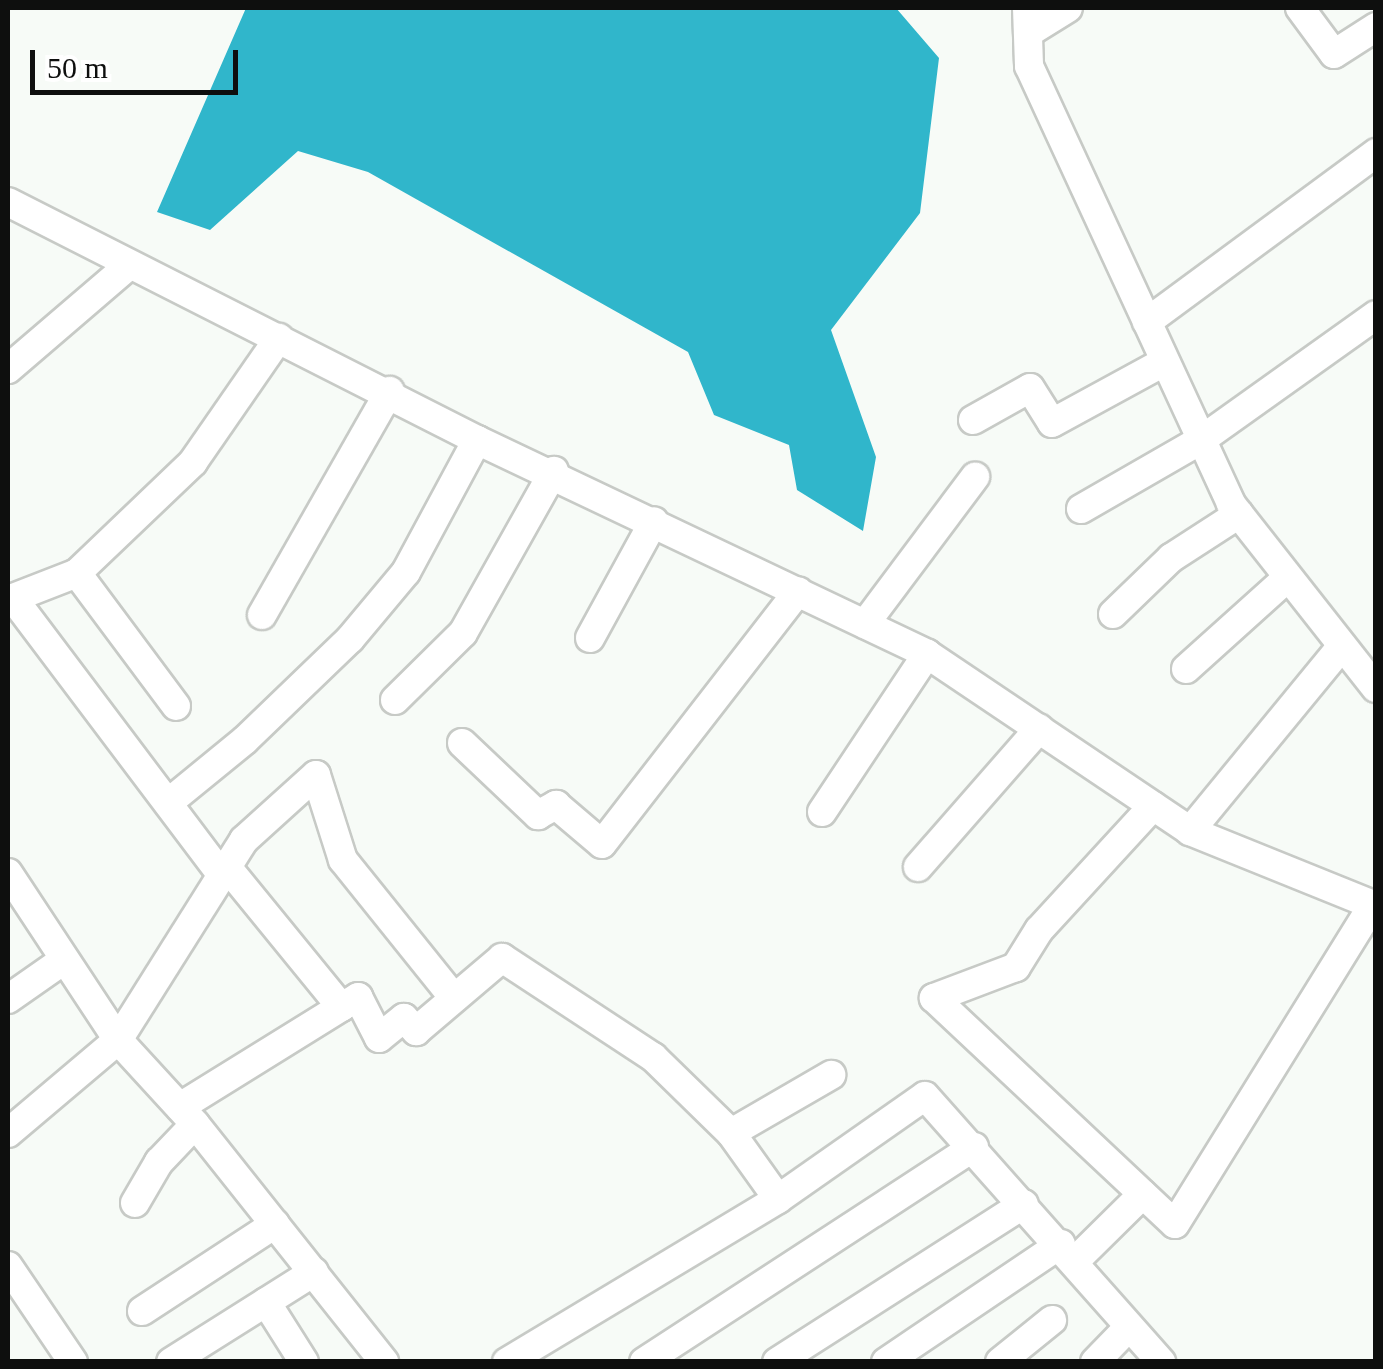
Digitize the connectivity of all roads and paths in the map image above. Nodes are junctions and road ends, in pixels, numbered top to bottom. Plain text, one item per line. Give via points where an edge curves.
1 (1068, 8) edge
2 (1300, 8) edge
3 (1028, 20) edge
4 (1376, 27) edge
5 (1376, 153) edge
6 (8, 202) edge
7 (128, 266) junction
8 (1376, 314) edge
9 (1147, 322) junction
10 (279, 338) junction
11 (1164, 362) junction
12 (9, 364) edge
13 (390, 392) junction
14 (973, 420) dead end
15 (477, 440) junction
16 (1202, 440) junction
17 (554, 471) junction
18 (975, 477) dead end
19 (1081, 509) dead end
20 (1239, 514) junction
21 (654, 521) junction
22 (77, 573) junction
23 (1288, 577) junction
24 (798, 591) junction
25 (10, 600) edge
26 (1113, 614) dead end
27 (262, 615) dead end
28 (865, 624) junction
29 (590, 638) dead end
30 (1342, 646) junction
31 (927, 654) junction
32 (1186, 669) dead end
33 (1375, 686) edge
34 (395, 700) dead end
35 (176, 706) dead end
36 (1039, 729) junction
37 (462, 743) dead end
38 (168, 803) junction
39 (1153, 806) junction
40 (822, 812) dead end
41 (1190, 831) junction
42 (918, 867) dead end
43 (224, 871) junction
44 (8, 873) edge
45 (1374, 906) edge
46 (64, 960) junction
47 (454, 998) junction
48 (8, 1000) edge
49 (342, 1007) junction
50 (118, 1040) junction
51 (831, 1074) dead end
52 (188, 1116) junction
53 (8, 1134) edge
54 (731, 1134) junction
55 (974, 1147) junction
56 (1143, 1194) junction
57 (778, 1199) junction
58 (135, 1204) dead end
59 (1024, 1204) junction
60 (275, 1224) junction
61 (1068, 1253) junction
62 (8, 1266) edge
63 (314, 1272) junction
64 (266, 1302) junction
65 (142, 1311) dead end
66 (1052, 1320) dead end
67 (1128, 1328) junction
68 (172, 1361) edge
69 (73, 1362) edge
70 (304, 1362) edge
71 (384, 1362) edge
72 (507, 1362) edge
73 (644, 1362) edge
74 (777, 1362) edge
75 (886, 1362) edge
76 (1000, 1362) edge
77 (1094, 1362) edge
78 (1161, 1362) edge

1 - 3 street
2 - 4 street via 1334,54
3 - 9 street via 1028,66
5 - 9 street
6 - 7 street
7 - 10 street
7 - 12 street
8 - 16 street
9 - 11 street
10 - 13 street
10 - 22 street via 193,462
11 - 14 street via 1052,424 1030,388
11 - 16 street
13 - 15 street
13 - 27 street
15 - 17 street
15 - 38 street via 406,572 350,640
16 - 19 street
16 - 20 street
17 - 21 street
17 - 34 street via 463,633
18 - 28 street
20 - 23 street
20 - 26 street via 1171,558
21 - 24 street
21 - 29 street
22 - 25 street
22 - 35 street
23 - 30 street
23 - 32 street
24 - 28 street
24 - 37 street via 602,844 556,806 538,815
25 - 38 street
28 - 31 street
30 - 33 street
30 - 41 street
31 - 36 street
31 - 40 street
36 - 39 street
36 - 42 street
38 - 43 street
39 - 41 street
39 - 56 street via 1039,930 1016,967 934,998
41 - 45 street
43 - 47 street via 244,840 316,775 343,860
43 - 49 street
43 - 50 street
44 - 46 street
45 - 56 street via 1175,1224
46 - 48 street
46 - 50 street
47 - 49 street via 416,1031 404,1018 380,1038 358,996
47 - 54 street via 502,958 652,1057
49 - 52 street
50 - 52 street
50 - 53 street
51 - 54 street
52 - 58 street
52 - 60 street
54 - 57 street
55 - 57 street via 925,1096
55 - 59 street
55 - 73 street
56 - 61 street
57 - 72 street
59 - 61 street
59 - 74 street
60 - 63 street
60 - 65 street
61 - 67 street
61 - 75 street
62 - 69 street
63 - 64 street
63 - 71 street
64 - 68 street
64 - 70 street
66 - 76 street
67 - 77 street
67 - 78 street

